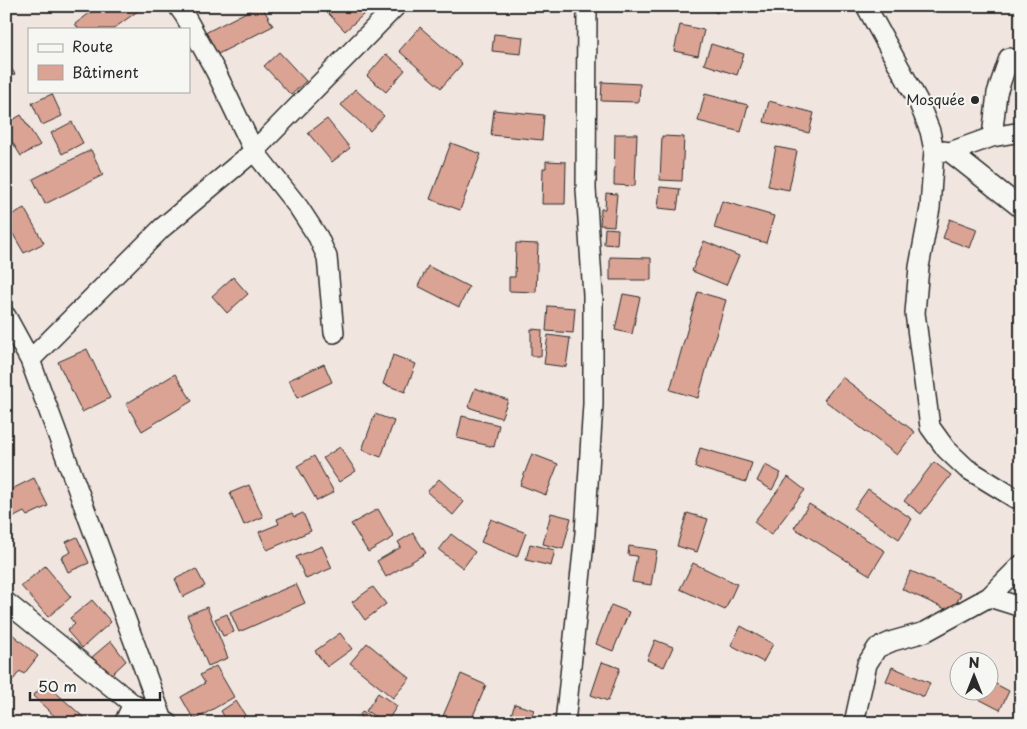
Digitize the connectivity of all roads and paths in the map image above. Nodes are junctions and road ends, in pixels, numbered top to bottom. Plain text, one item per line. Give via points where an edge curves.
1 (178, 6) edge
2 (396, 6) edge
3 (587, 6) edge
4 (866, 6) edge
5 (1009, 58) dead end
6 (1021, 132) edge
7 (992, 137) junction
8 (254, 151) junction
9 (942, 151) junction
10 (1021, 208) edge
11 (6, 316) edge
12 (334, 333) dead end
13 (30, 360) junction
14 (1021, 500) edge
15 (1021, 565) edge
16 (989, 597) junction
17 (6, 602) edge
18 (1021, 607) edge
19 (133, 704) junction
20 (165, 722) edge
21 (124, 723) edge
22 (565, 723) edge
23 (854, 723) edge

1 - 8 street via 216,72
2 - 8 street
3 - 22 street via 586,189 593,295 593,404 585,533
4 - 9 street
5 - 7 street via 997,93
6 - 7 street
7 - 9 street
8 - 12 street via 299,208 327,257
8 - 13 street via 162,228
9 - 10 street
9 - 14 street via 920,267 915,313 930,427 966,468
11 - 13 street
13 - 20 street
15 - 16 street
16 - 18 street
16 - 23 street via 925,632 877,648 867,664
17 - 19 street
19 - 20 street
19 - 21 street

